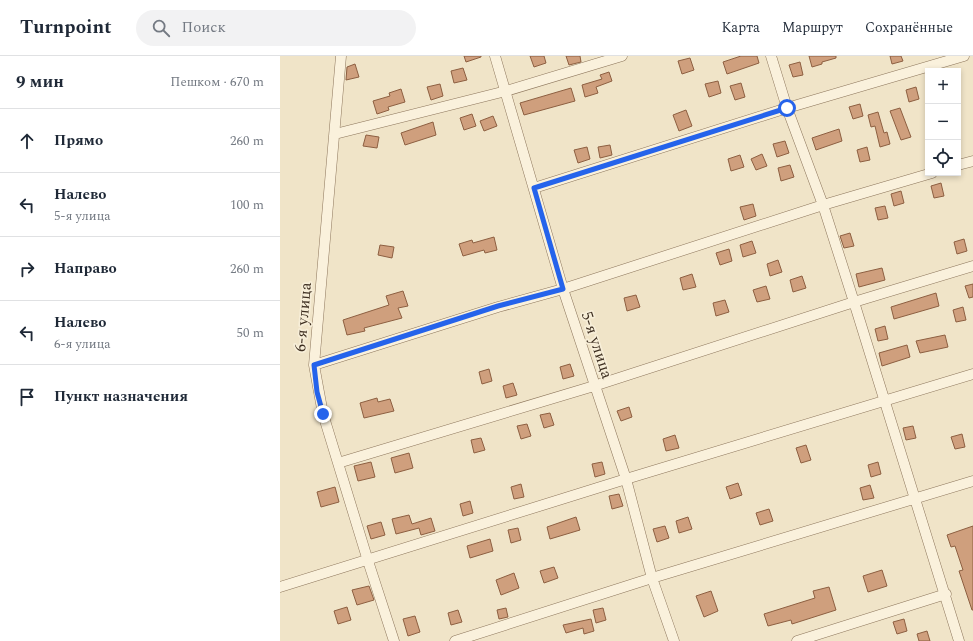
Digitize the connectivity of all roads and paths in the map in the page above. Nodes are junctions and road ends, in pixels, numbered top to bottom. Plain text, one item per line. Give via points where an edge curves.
1 (341, 56) edge
2 (495, 56) edge
3 (622, 56) edge
4 (771, 56) edge
5 (964, 56) edge
6 (506, 91) junction
7 (787, 108) junction
8 (335, 134) junction
9 (973, 161) edge
10 (961, 164) edge
11 (925, 175) edge
12 (534, 188) junction
13 (823, 205) junction
14 (973, 266) edge
15 (563, 289) junction
16 (854, 302) junction
17 (314, 365) junction
18 (973, 374) edge
19 (594, 386) junction
20 (884, 400) junction
21 (338, 463) junction
22 (626, 479) junction
23 (973, 481) edge
24 (914, 498) junction
25 (368, 561) junction
26 (652, 578) junction
27 (280, 587) edge
28 (946, 594) junction
29 (394, 641) edge
30 (455, 641) edge
31 (674, 641) edge
32 (798, 641) edge
33 (959, 641) edge

1 - 8 street, 6-я улица
2 - 6 street, 5-я улица
3 - 6 street
4 - 7 street
5 - 7 street
6 - 8 street
6 - 12 street, 5-я улица
7 - 12 street
7 - 13 street
8 - 17 street, 6-я улица
9 - 10 street
11 - 13 street
12 - 15 street, 5-я улица
13 - 15 street
13 - 16 street
14 - 16 street
15 - 17 street via 498,306
15 - 19 street, 5-я улица
16 - 19 street
16 - 20 street
17 - 21 street, 6-я улица via 317,392
18 - 20 street
19 - 21 street
19 - 22 street, 5-я улица
20 - 22 street
20 - 24 street
21 - 25 street, 6-я улица
22 - 25 street
22 - 26 street, 5-я улица
23 - 24 street
24 - 26 street
24 - 28 street
25 - 27 street
25 - 29 street, 6-я улица
26 - 30 street
26 - 31 street, 5-я улица
28 - 32 street
28 - 33 street

